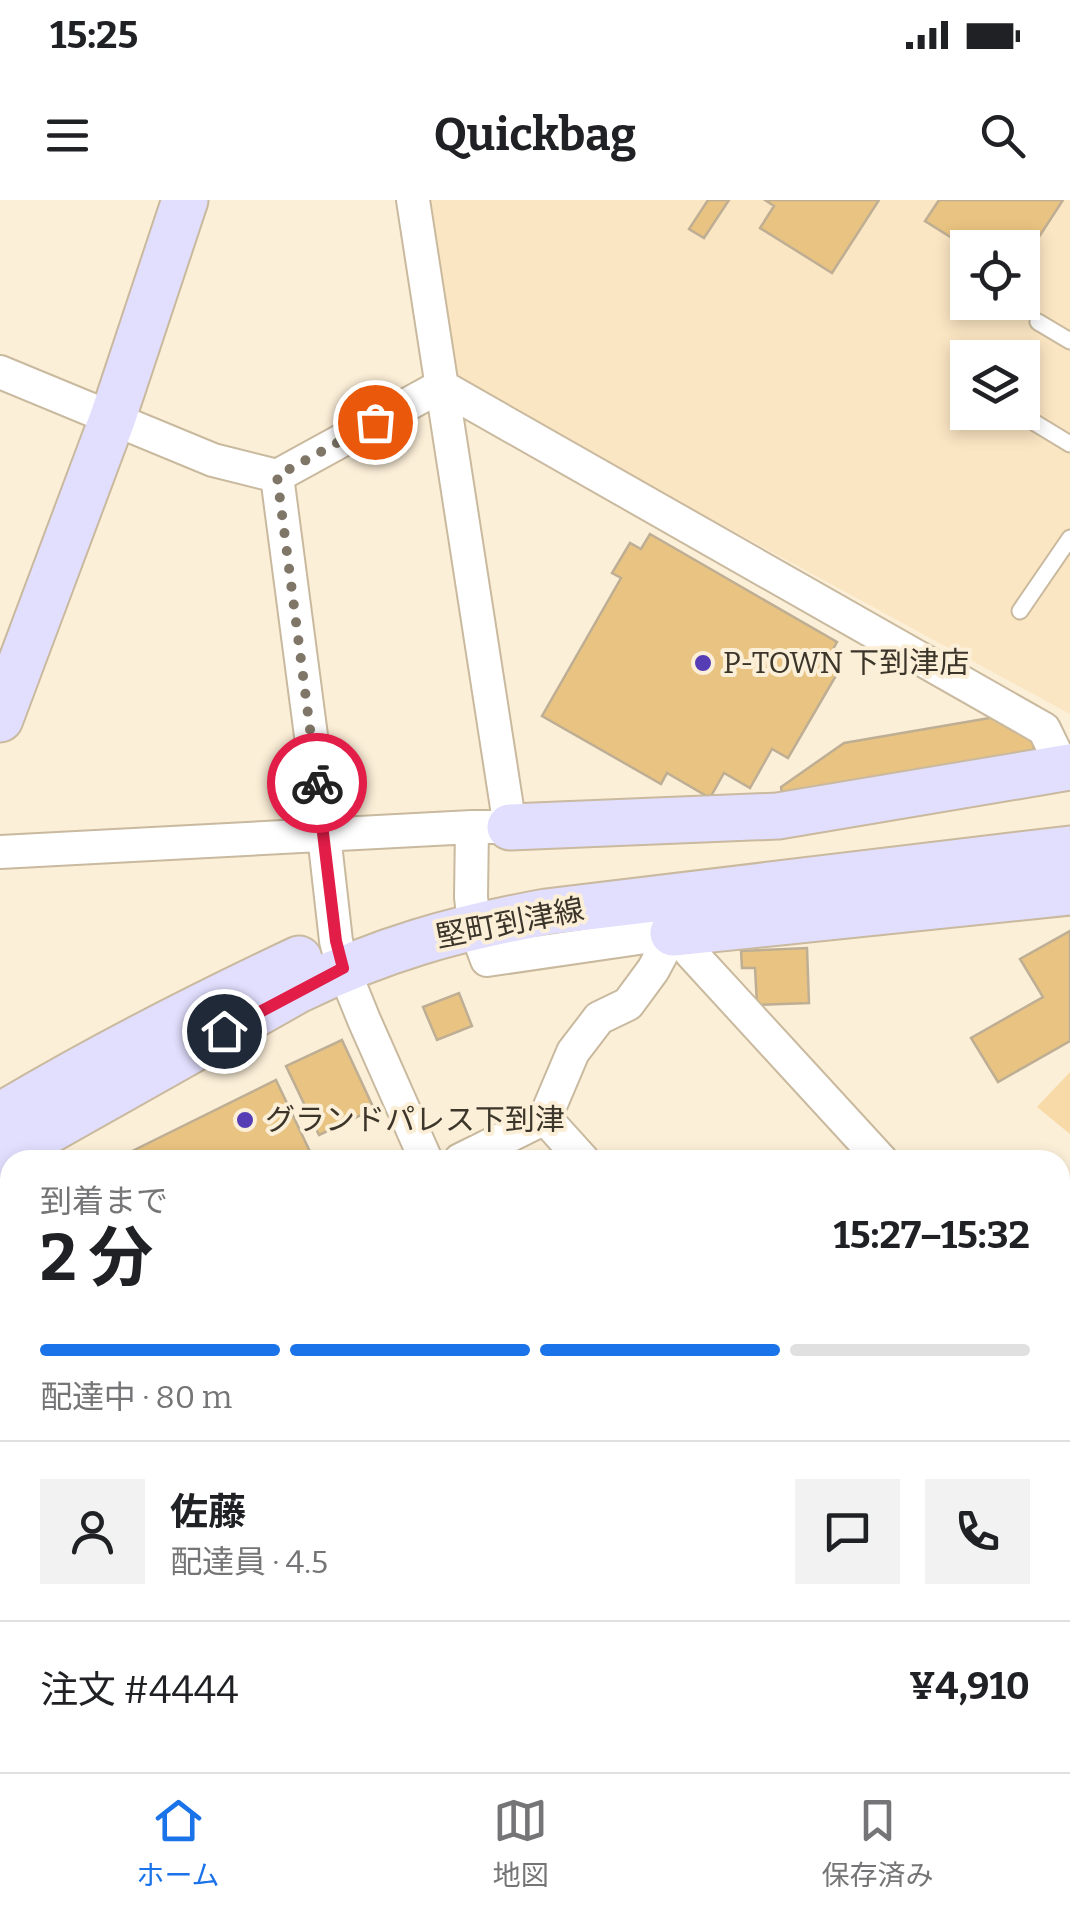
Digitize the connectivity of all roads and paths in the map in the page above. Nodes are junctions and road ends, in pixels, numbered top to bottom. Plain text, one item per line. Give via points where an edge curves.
1 (185, 200) edge
2 (413, 200) edge
3 (1038, 322) dead end
4 (1070, 341) edge
5 (0, 372) edge
6 (441, 386) junction
7 (112, 417) junction
8 (1040, 426) edge
9 (1070, 444) edge
10 (277, 476) junction
11 (1070, 538) edge
12 (1020, 611) dead end
13 (0, 719) edge
14 (1067, 768) edge
15 (1070, 819) edge
16 (491, 827) junction
17 (324, 835) junction
18 (1070, 849) edge
19 (0, 852) edge
20 (813, 867) junction
21 (1070, 892) edge
22 (472, 911) junction
23 (679, 932) junction
24 (340, 955) junction
25 (545, 1118) junction
26 (8, 1132) edge
27 (422, 1150) edge
28 (480, 1150) edge
29 (573, 1150) edge
30 (872, 1150) edge

1 - 7 street
2 - 6 street
3 - 4 lane
5 - 7 street
6 - 10 street
6 - 14 street via 1044,729
6 - 16 street
7 - 10 street via 212,460
7 - 13 street
8 - 9 lane
10 - 17 street
11 - 12 lane
14 - 16 street via 778,816
15 - 20 street, 堅町到津線
16 - 17 street
16 - 22 street
17 - 19 street
17 - 24 street
18 - 20 street, 堅町到津線
20 - 22 street, 堅町到津線 via 546,912
21 - 23 street
22 - 23 street via 487,960
22 - 24 street, 堅町到津線 via 402,918
23 - 25 street via 628,1004 599,1018 573,1052
23 - 30 street
24 - 26 street, 堅町到津線 via 216,998
24 - 27 street
25 - 28 street
25 - 29 street

